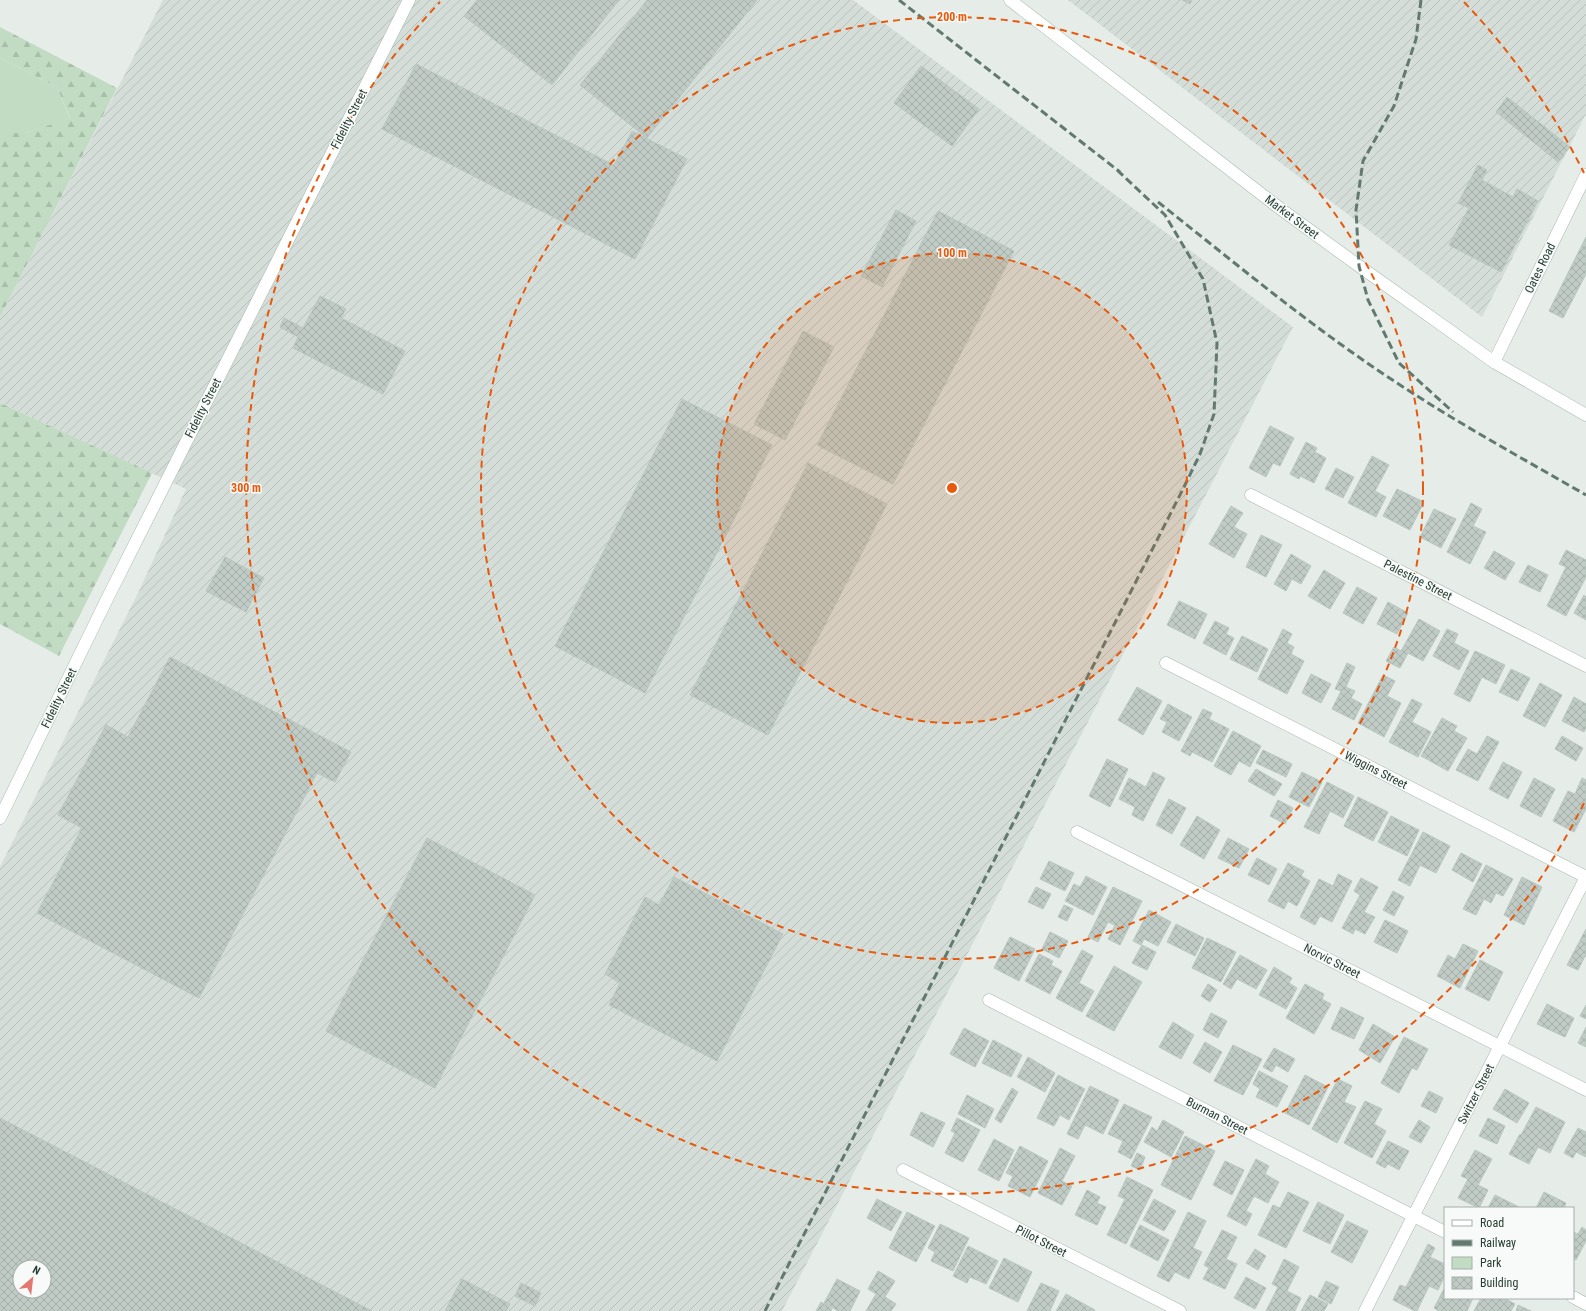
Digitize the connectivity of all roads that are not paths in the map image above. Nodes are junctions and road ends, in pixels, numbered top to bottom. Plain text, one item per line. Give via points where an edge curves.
1 (409, 0) edge
2 (1010, 0) edge
3 (1586, 176) edge
4 (1494, 362) junction
5 (1586, 415) edge
6 (1251, 495) dead end
7 (1166, 663) dead end
8 (1586, 666) edge
9 (0, 818) edge
10 (1077, 832) dead end
11 (1586, 877) edge
12 (989, 1000) dead end
13 (1500, 1046) junction
14 (1586, 1090) edge
15 (903, 1170) dead end
16 (1414, 1216) junction
17 (1444, 1231) edge
18 (1574, 1298) edge
19 (1586, 1304) edge
20 (1180, 1311) edge
21 (1365, 1311) edge

1 - 9 street, Fidelity Street
2 - 4 street, Market Street via 1282,210
3 - 4 street, Oates Road
4 - 5 street, Market Street
6 - 8 street, Palestine Street
7 - 11 street, Wiggins Street
10 - 13 street, Norvic Street
11 - 13 street, Switzer Street
12 - 16 street, Burman Street
13 - 14 street, Norvic Street
13 - 16 street, Switzer Street
15 - 20 street, Pillot Street
16 - 17 street, Burman Street
16 - 21 street, Switzer Street
18 - 19 street

